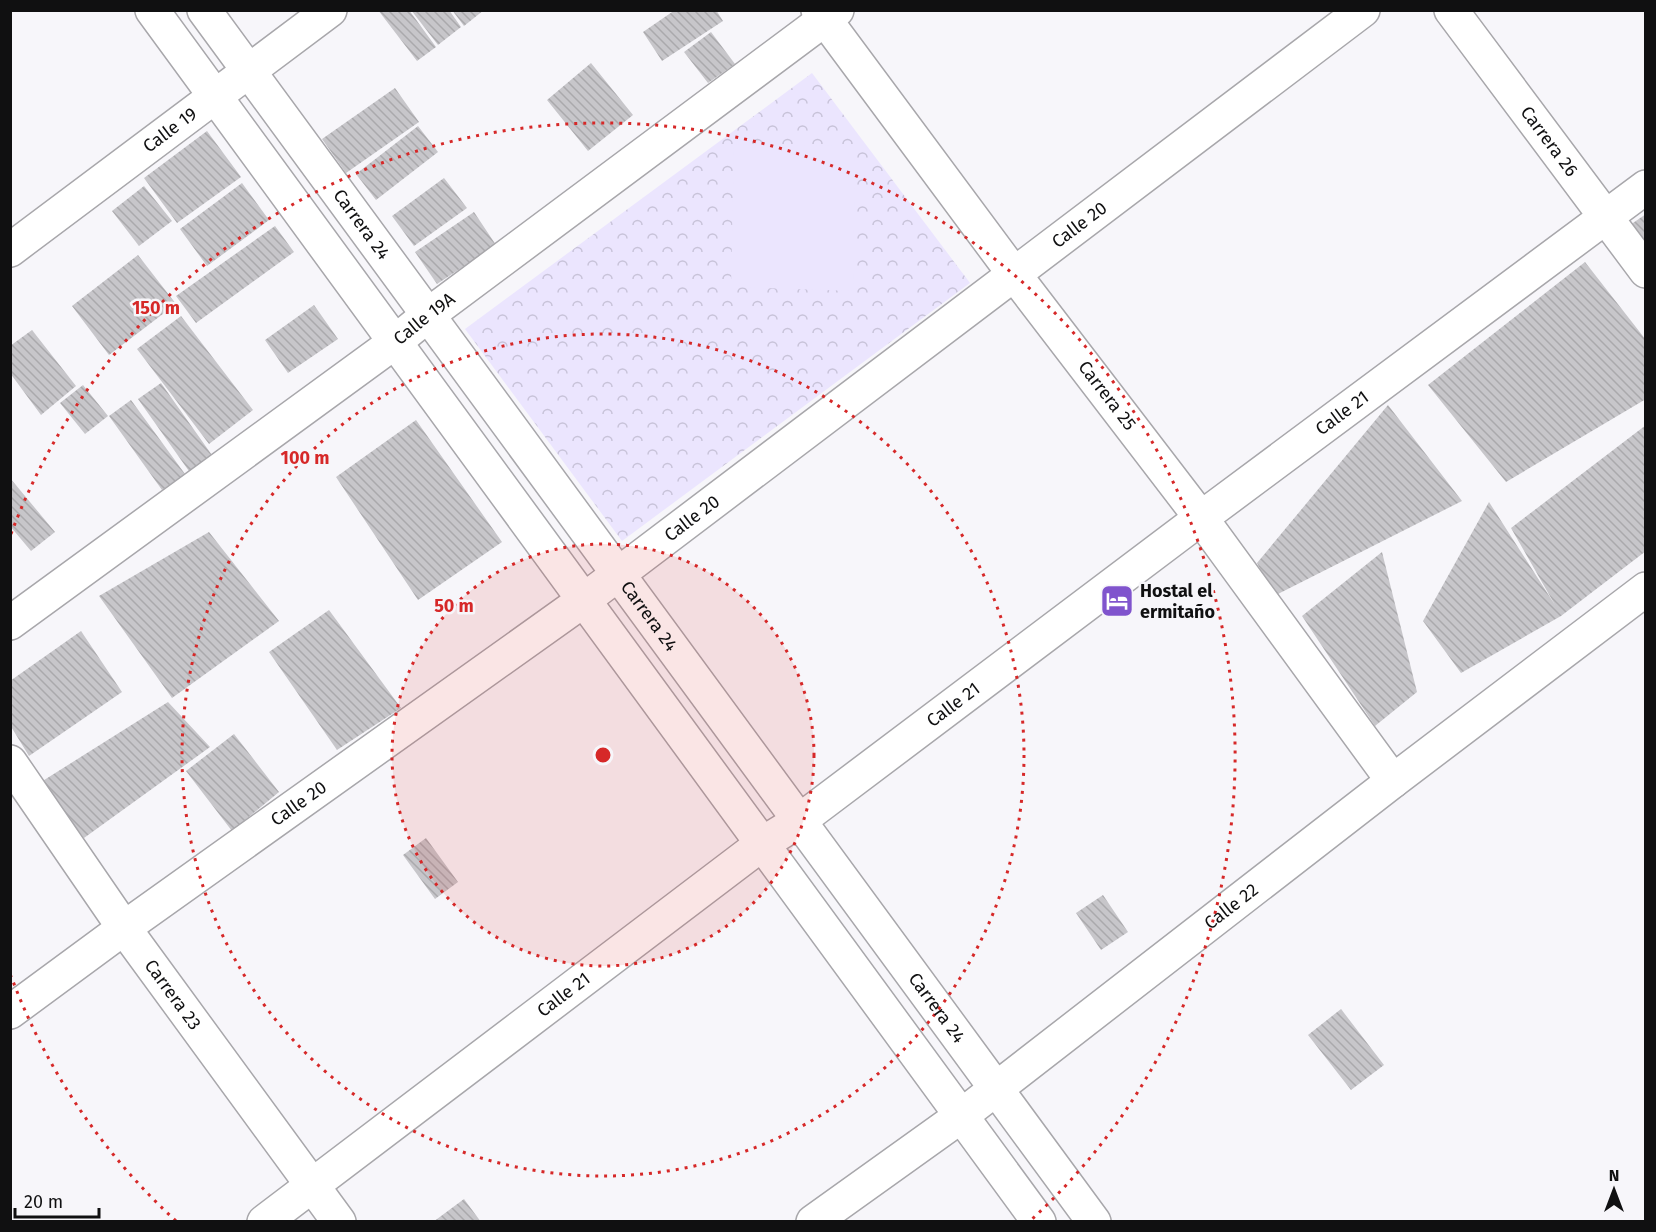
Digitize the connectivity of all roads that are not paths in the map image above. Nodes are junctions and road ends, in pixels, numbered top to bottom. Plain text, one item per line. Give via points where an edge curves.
1 (152, 10) edge
2 (204, 10) edge
3 (330, 10) edge
4 (1364, 10) edge
5 (1451, 10) edge
6 (826, 14) edge
7 (249, 71) junction
8 (215, 97) junction
9 (1646, 188) edge
10 (1605, 217) junction
11 (10, 250) edge
12 (1646, 271) edge
13 (1014, 274) junction
14 (428, 315) junction
15 (395, 342) junction
16 (1201, 518) junction
17 (618, 573) junction
18 (1646, 589) edge
19 (584, 600) junction
20 (10, 623) edge
21 (10, 762) edge
22 (1392, 781) junction
23 (800, 821) junction
24 (762, 844) junction
25 (124, 928) junction
26 (10, 1012) edge
27 (996, 1087) junction
28 (961, 1116) junction
29 (313, 1186) junction
30 (264, 1221) edge
31 (339, 1221) edge
32 (813, 1221) edge
33 (1039, 1221) edge
34 (1094, 1221) edge

1 - 8 street
2 - 7 street, Carrera 24
3 - 7 street, Calle 19
4 - 13 street, Calle 20
5 - 10 street, Carrera 26
6 - 13 street, Carrera 25
6 - 14 street, Calle 19A
7 - 8 street, Calle 19
7 - 14 street, Carrera 24
8 - 11 street, Calle 19
8 - 15 street
9 - 10 street, Calle 21
10 - 12 street, Carrera 26
10 - 16 street, Calle 21
13 - 16 street, Carrera 25
13 - 17 street, Calle 20
14 - 15 street, Calle 19A
14 - 17 street, Carrera 24
15 - 19 street
15 - 20 street, Calle 19A
16 - 22 street, Carrera 25
16 - 23 street, Calle 21
17 - 19 street, Calle 20
17 - 23 street, Carrera 24
18 - 22 street, Calle 22
19 - 24 street
19 - 25 street, Calle 20
21 - 25 street, Carrera 23
22 - 27 street, Calle 22
23 - 24 street, Calle 21
23 - 27 street, Carrera 24
24 - 28 street
24 - 29 street, Calle 21
25 - 26 street, Calle 20
25 - 29 street, Carrera 23
27 - 28 street, Calle 22
27 - 34 street, Carrera 24
28 - 32 street, Calle 22
28 - 33 street
29 - 30 street, Calle 21
29 - 31 street, Carrera 23

